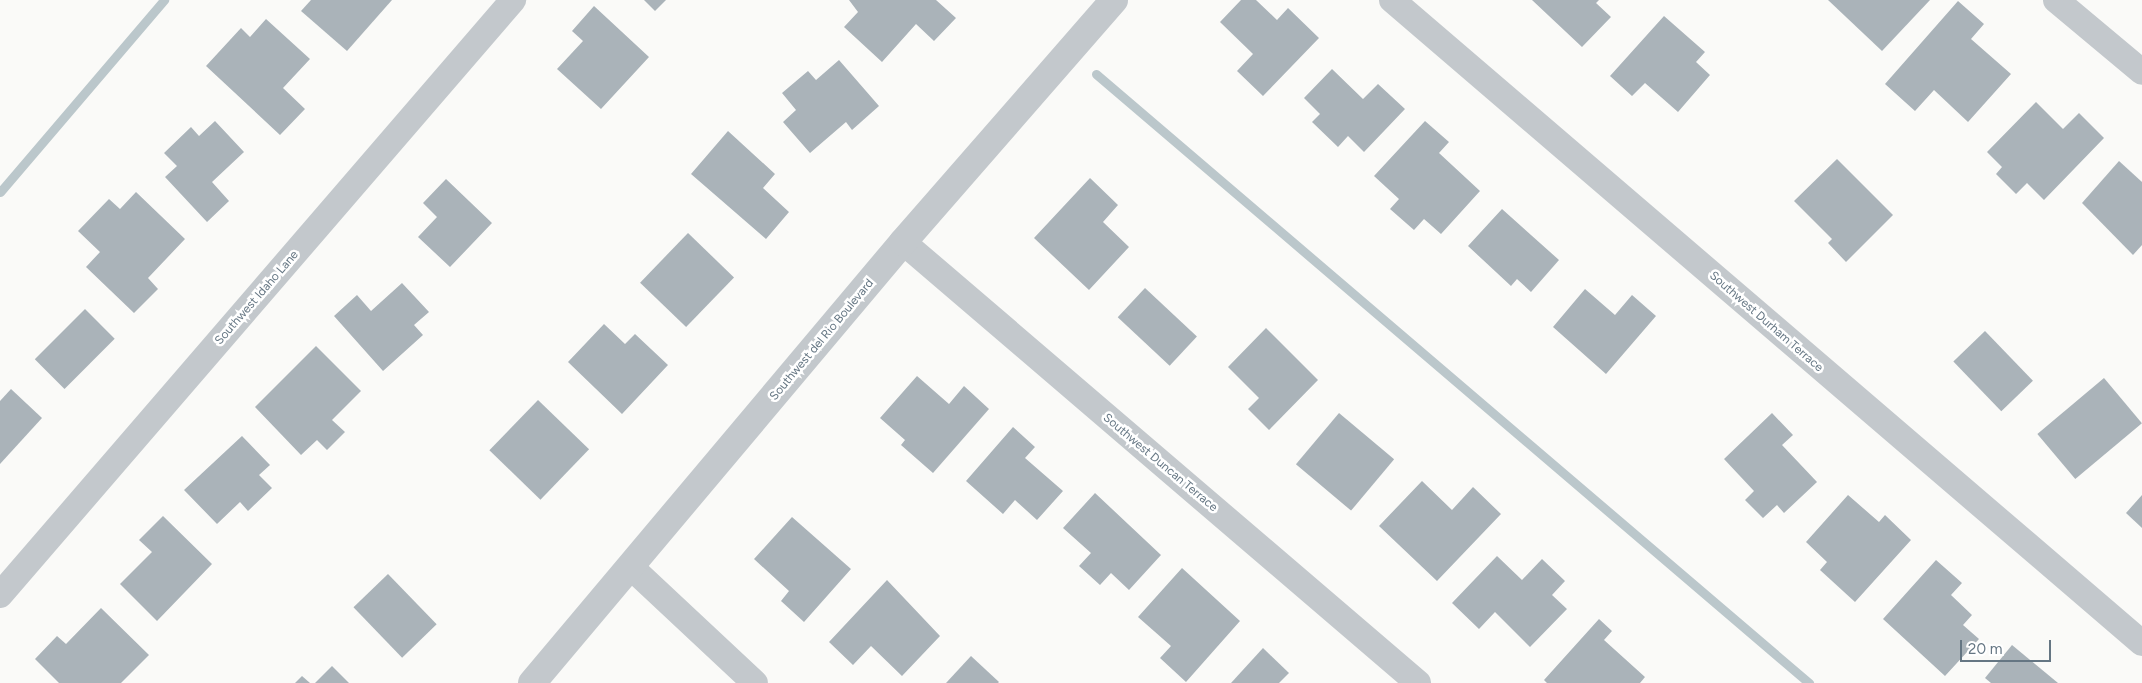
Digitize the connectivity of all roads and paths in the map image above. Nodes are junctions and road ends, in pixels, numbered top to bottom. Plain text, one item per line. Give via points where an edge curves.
1 (513, 0) edge
2 (1114, 0) edge
3 (1392, 0) edge
4 (2056, 0) edge
5 (2142, 72) edge
6 (903, 242) junction
7 (633, 569) junction
8 (0, 595) edge
9 (2142, 643) edge
10 (532, 683) edge
11 (755, 683) edge
12 (1418, 683) edge

1 - 8 street, Southwest Idaho Lane
2 - 6 street, Southwest del Rio Boulevard
3 - 9 street, Southwest Durham Terrace
4 - 5 street
6 - 7 street, Southwest del Rio Boulevard
6 - 12 street, Southwest Duncan Terrace
7 - 10 street, Southwest del Rio Boulevard
7 - 11 street

